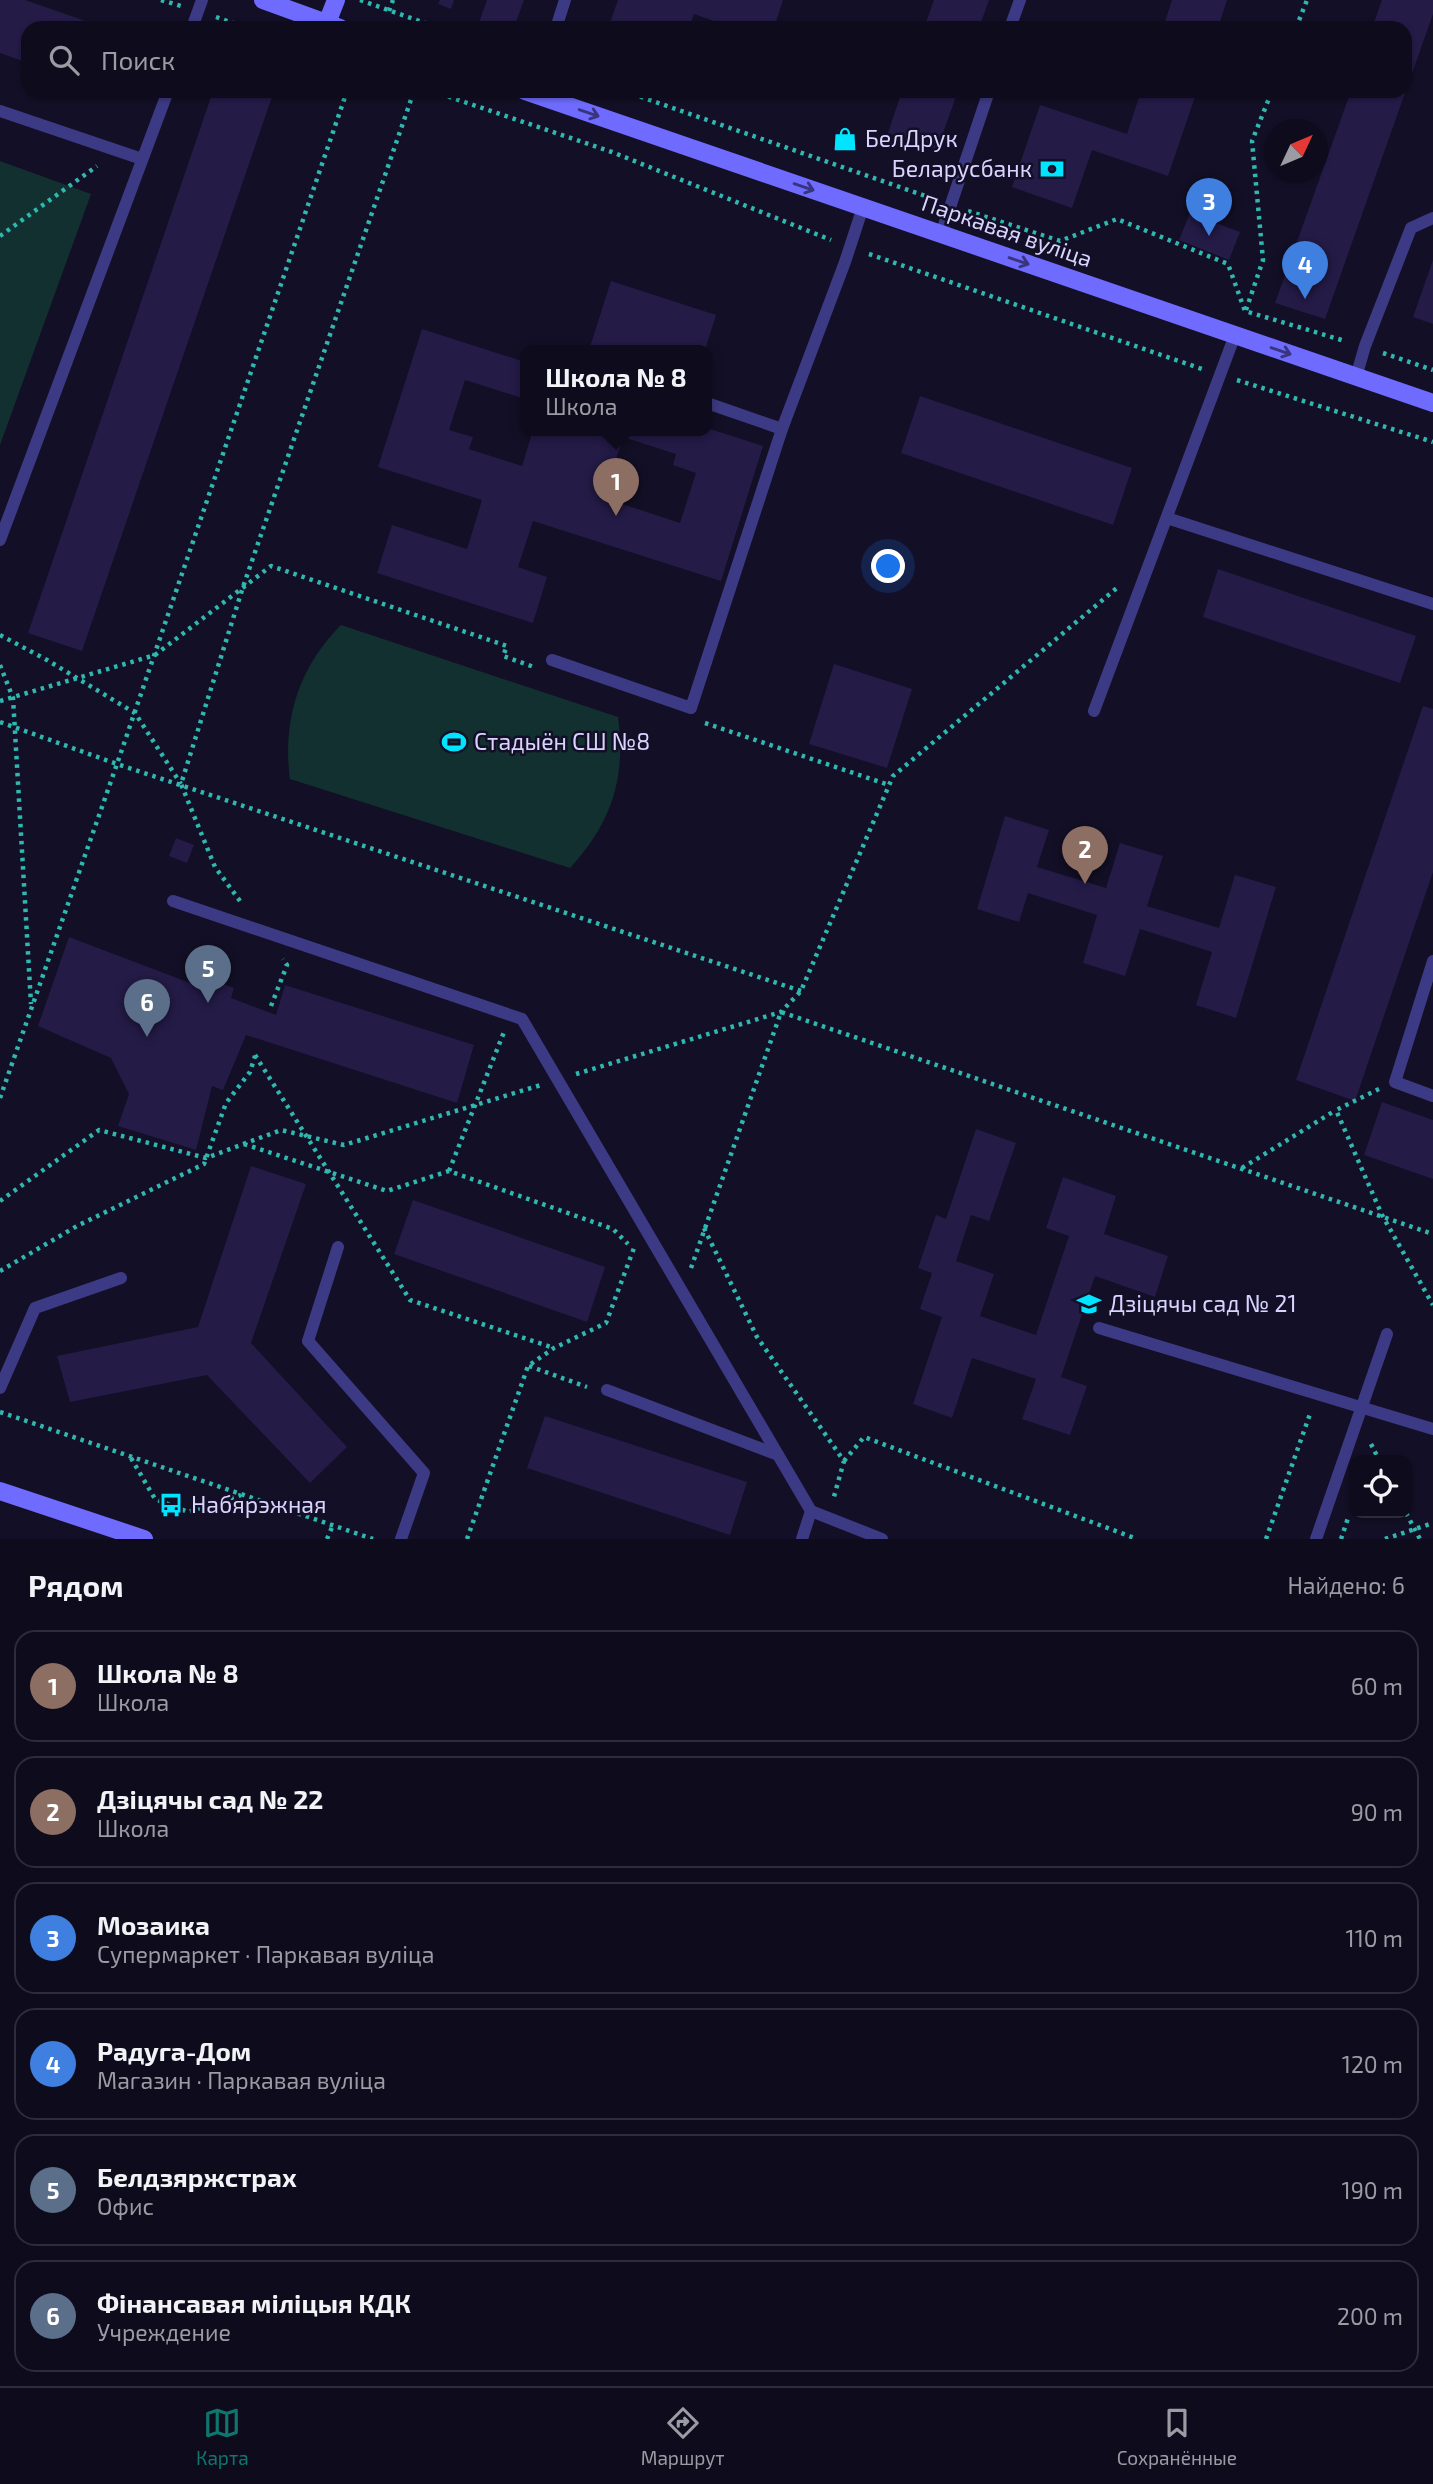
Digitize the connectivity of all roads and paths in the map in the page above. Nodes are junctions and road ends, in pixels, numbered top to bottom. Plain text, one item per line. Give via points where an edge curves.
1 (202, 0) edge
2 (262, 0) edge
3 (335, 0) edge
4 (360, 0) edge
5 (393, 0) edge
6 (565, 0) edge
7 (1020, 0) edge
8 (1307, 0) edge
9 (389, 11) junction
10 (194, 21) edge
11 (320, 21) edge
12 (334, 21) edge
13 (418, 21) edge
14 (558, 21) edge
15 (1012, 21) edge
16 (1299, 21) edge
17 (165, 98) edge
18 (345, 98) edge
19 (412, 98) edge
20 (453, 98) edge
21 (548, 98) edge
22 (644, 98) edge
23 (987, 98) edge
24 (1269, 98) edge
25 (0, 111) edge
26 (118, 151) junction
27 (142, 159) junction
28 (951, 205) junction
29 (863, 207) junction
30 (1433, 218) edge
31 (941, 234) junction
32 (0, 236) edge
33 (850, 248) junction
34 (1245, 311) junction
35 (1235, 335) junction
36 (1365, 346) junction
37 (1433, 370) edge
38 (1220, 375) junction
39 (1356, 377) junction
40 (1433, 403) edge
41 (712, 405) edge
42 (782, 429) junction
43 (1433, 442) edge
44 (1167, 518) junction
45 (0, 540) edge
46 (1121, 585) dead end
47 (243, 587) junction
48 (1433, 604) edge
49 (0, 635) edge
50 (155, 655) junction
51 (552, 660) dead end
52 (0, 665) edge
53 (78, 678) junction
54 (13, 698) junction
55 (0, 701) edge
56 (1094, 711) dead end
57 (135, 713) junction
58 (0, 722) edge
59 (15, 727) junction
60 (117, 764) junction
61 (181, 784) junction
62 (173, 901) dead end
63 (262, 931) junction
64 (1433, 961) edge
65 (801, 991) junction
66 (271, 1006) dead end
67 (31, 1009) junction
68 (781, 1012) junction
69 (510, 1016) junction
70 (557, 1080) junction
71 (1395, 1082) junction
72 (1433, 1096) edge
73 (0, 1098) edge
74 (476, 1105) junction
75 (1336, 1110) junction
76 (306, 1136) junction
77 (243, 1144) junction
78 (206, 1158) junction
79 (1242, 1168) junction
80 (449, 1171) junction
81 (330, 1172) junction
82 (0, 1201) edge
83 (1382, 1215) junction
84 (704, 1227) junction
85 (646, 1229) junction
86 (1433, 1234) edge
87 (338, 1247) dead end
88 (633, 1249) junction
89 (0, 1271) edge
90 (121, 1278) dead end
91 (683, 1292) junction
92 (1433, 1305) edge
93 (1099, 1328) dead end
94 (1387, 1334) dead end
95 (554, 1348) junction
96 (528, 1366) junction
97 (0, 1388) edge
98 (591, 1389) dead end
99 (607, 1390) dead end
100 (1313, 1407) dead end
101 (1363, 1408) junction
102 (0, 1412) edge
103 (1433, 1429) edge
104 (778, 1455) junction
105 (131, 1457) junction
106 (844, 1461) junction
107 (0, 1491) edge
108 (242, 1495) junction
109 (811, 1511) junction
110 (1409, 1518) edge
111 (828, 1519) junction
112 (1433, 1523) edge
113 (332, 1525) junction
114 (1415, 1529) junction
115 (144, 1539) edge
116 (327, 1539) edge
117 (373, 1539) edge
118 (401, 1539) edge
119 (467, 1539) edge
120 (802, 1539) edge
121 (882, 1539) edge
122 (1137, 1539) edge
123 (1266, 1539) edge
124 (1316, 1539) edge
125 (1385, 1539) edge
126 (1420, 1539) edge

1 - 10 lane
2 - 11 street
3 - 12 street
4 - 9 path
5 - 9 path
6 - 14 lane
7 - 15 lane
8 - 16 path
9 - 13 path
17 - 27 lane
18 - 50 path
19 - 47 path
20 - 33 path via 612,152
21 -> 29 street, Паркавая вуліца
22 - 28 path
23 - 28 lane
24 - 34 path via 1252,141 1264,260
25 - 26 lane
26 - 27 lane
26 - 32 path
27 - 45 lane
28 - 31 lane
28 - 34 path via 1060,241 1117,219 1228,264
29 - 31 street, Паркавая вуліца
29 - 33 lane
30 - 36 lane via 1411,228
31 -> 35 street, Паркавая вуліца
33 - 38 path
33 - 42 lane
34 - 36 path
35 - 38 lane
35 -> 39 street, Паркавая вуліца
36 - 37 path
36 - 39 lane
38 - 43 path
38 - 44 lane
39 - 40 street, Паркавая вуліца
41 - 42 lane
42 - 51 lane via 691,708
44 - 48 lane
44 - 56 lane
46 - 65 path via 893,776
47 - 50 path
47 - 61 path
49 - 53 path
50 - 53 path
50 - 57 path
52 - 54 path
53 - 54 path
53 - 57 path
54 - 55 path
54 - 59 path
57 - 60 path
57 - 61 path
58 - 59 path
59 - 60 path
59 - 67 path
60 - 61 path
60 - 67 path
61 - 63 path via 215,867
61 - 65 path
62 - 63 lane
63 - 66 path via 287,965
63 - 69 lane
64 - 71 lane
65 - 68 path
67 - 73 path
68 - 70 path
68 - 79 path
68 - 84 path
69 - 70 lane via 522,1020
69 - 74 path
70 - 74 path
70 - 85 lane
71 - 72 lane
71 - 75 path
74 - 76 path via 344,1145
74 - 80 path
75 - 79 path
75 - 83 path
76 - 77 path via 281,1130
76 - 78 path via 255,1055 250,1072 226,1103
76 - 81 path
77 - 78 path
77 - 81 path
78 - 82 path via 99,1129
78 - 89 path via 204,1164 77,1226
79 - 83 path
80 - 81 path via 387,1191
80 - 88 path via 613,1230
81 - 95 path via 410,1300
83 - 86 path
83 - 92 path
84 - 91 path
84 - 106 path via 757,1337
85 - 88 path
85 - 91 lane
87 - 118 lane via 308,1341 424,1473
88 - 95 path via 606,1323
90 - 97 lane via 35,1308
91 - 104 lane
93 - 101 lane
94 - 101 lane
95 - 96 path
96 - 98 path
96 - 119 path
99 - 104 lane
100 - 123 path
101 - 103 lane
101 - 124 lane
102 - 105 path
104 - 109 lane
105 - 108 path
105 - 108 path via 155,1499 188,1512
106 - 111 path
106 - 122 path via 864,1437
107 - 115 street
108 - 113 path
109 - 111 lane
109 - 120 lane
110 - 114 path
111 - 121 lane
112 - 114 path
113 - 116 path
113 - 117 path
114 - 125 path
114 - 126 path

